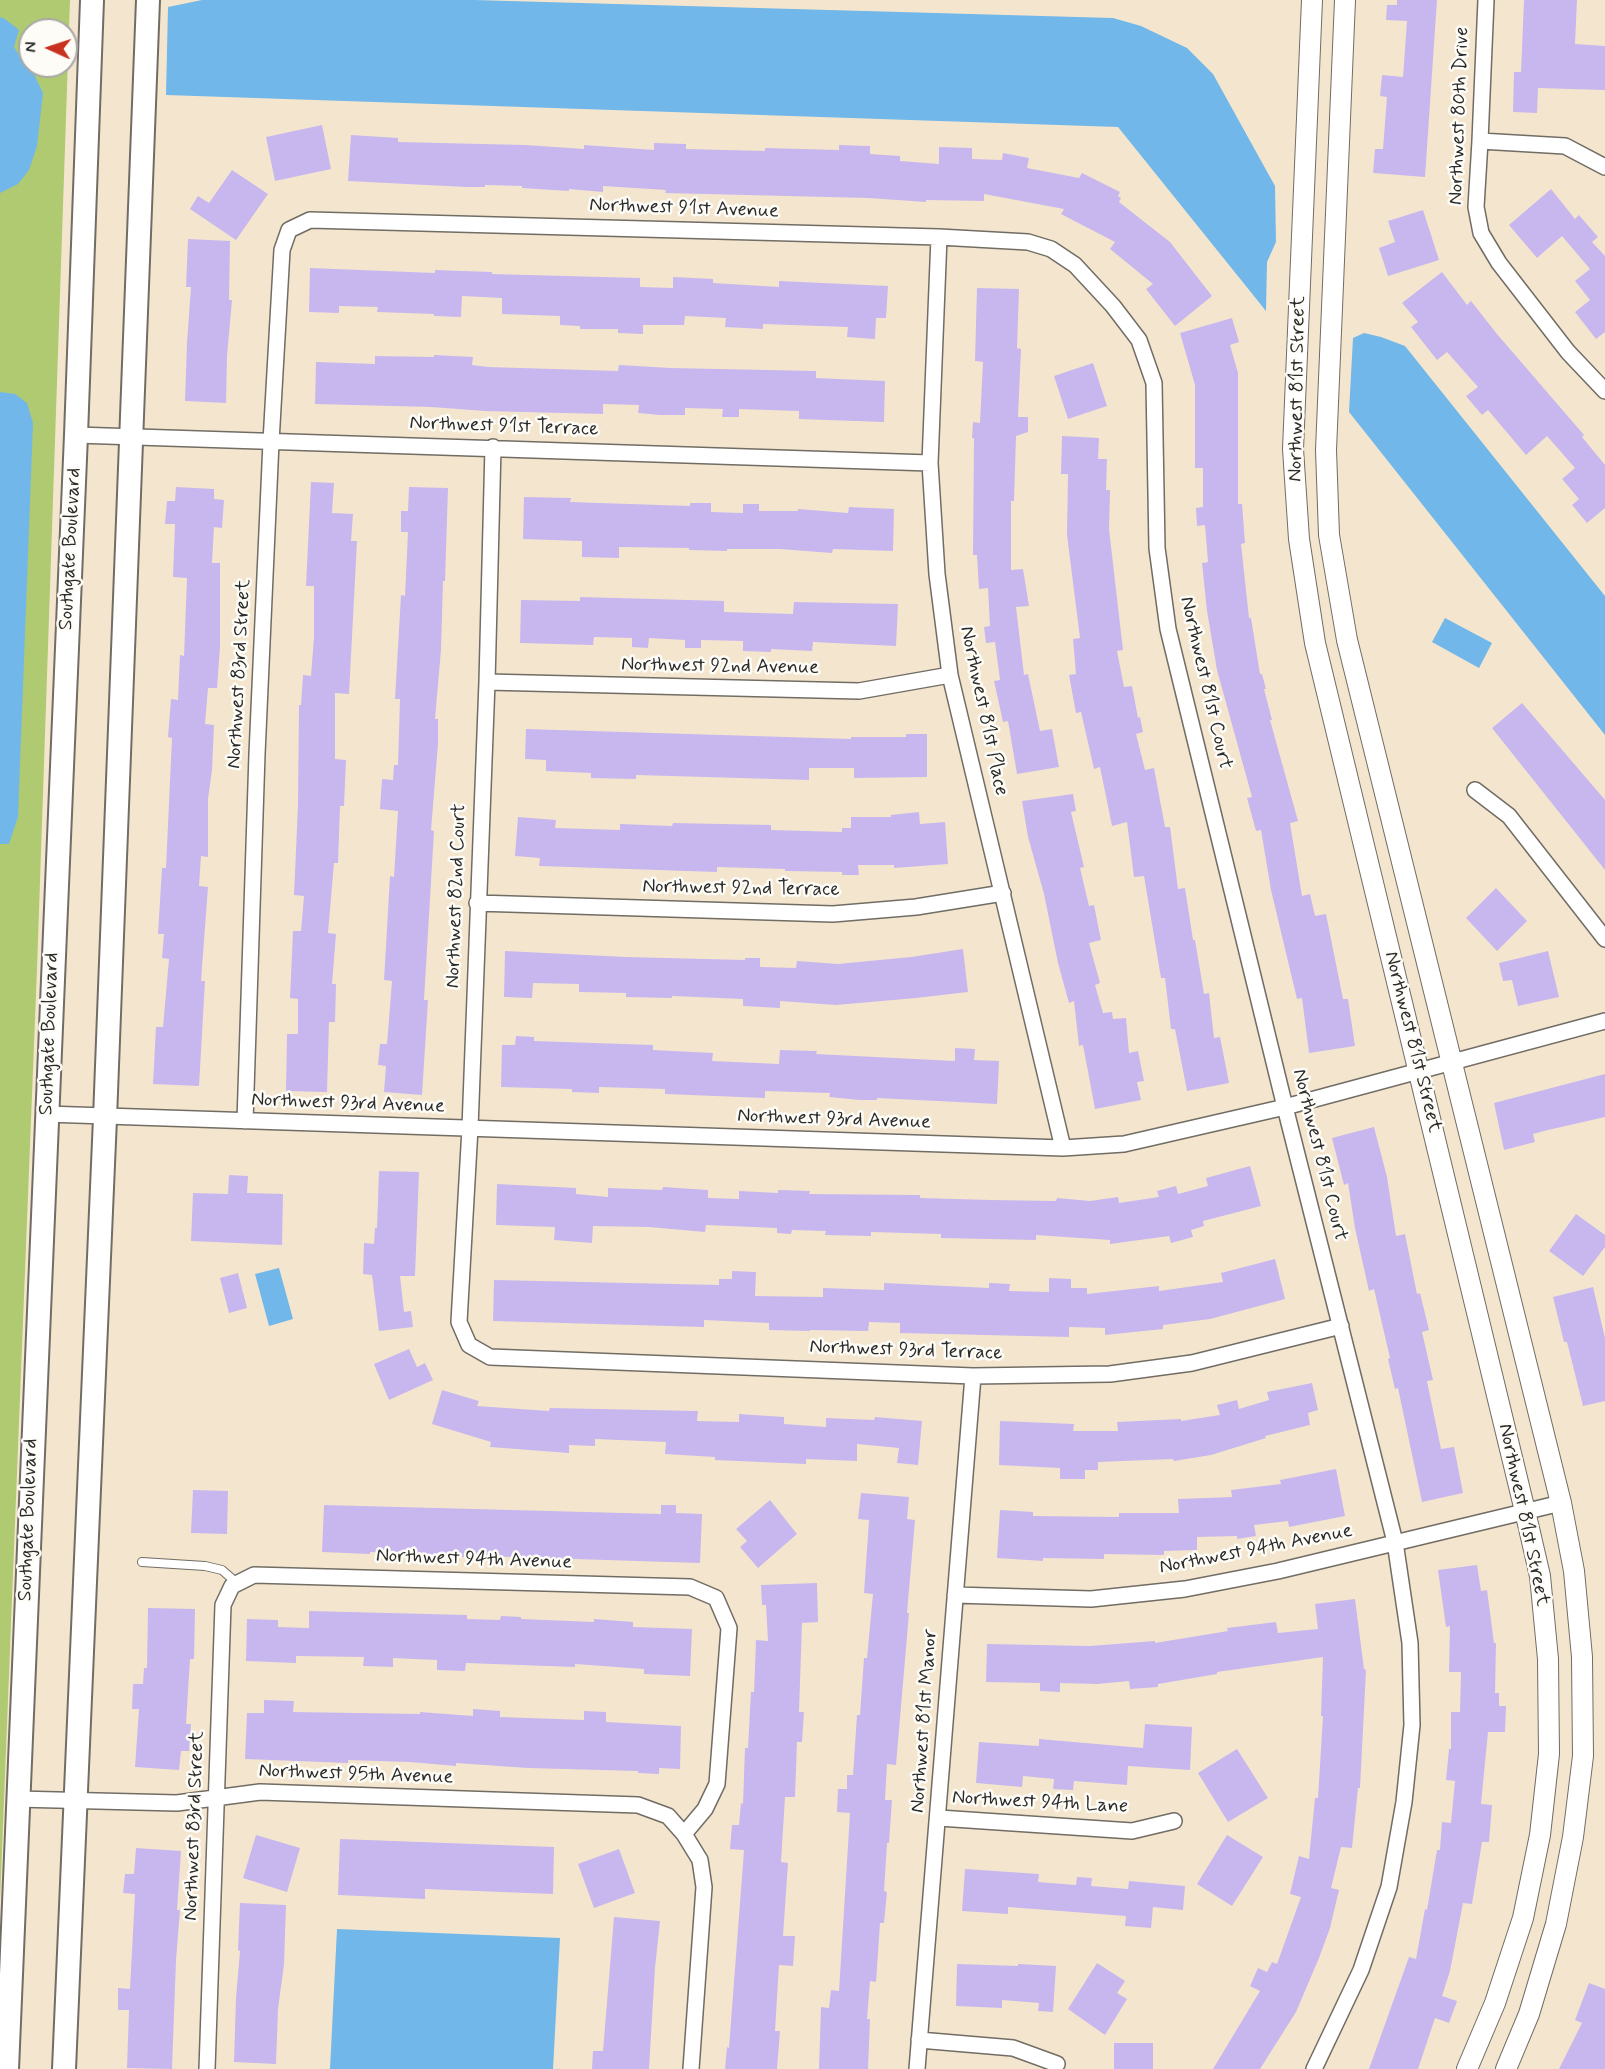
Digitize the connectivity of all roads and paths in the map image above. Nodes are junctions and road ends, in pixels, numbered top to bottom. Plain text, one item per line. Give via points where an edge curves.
1 (92, 0) edge
2 (148, 0) edge
3 (1312, 0) edge
4 (1345, 0) edge
5 (1486, 0) edge
6 (1480, 141) junction
7 (1605, 167) edge
8 (289, 230) joint
9 (939, 237) junction
10 (1075, 265) joint
11 (1605, 392) edge
12 (76, 435) junction
13 (132, 436) junction
14 (272, 442) junction
15 (493, 447) junction
16 (930, 463) junction
17 (950, 675) junction
18 (487, 682) junction
19 (1475, 790) dead end
20 (1003, 893) junction
21 (477, 903) junction
22 (1605, 939) edge
23 (1605, 1022) edge
24 (1453, 1062) junction
25 (1419, 1071) junction
26 (1285, 1107) junction
27 (46, 1114) junction
28 (105, 1118) junction
29 (245, 1121) junction
30 (470, 1128) junction
31 (1063, 1148) junction
32 (1341, 1326) junction
33 (469, 1345) joint
34 (973, 1376) junction
35 (1561, 1503) junction
36 (1525, 1511) junction
37 (1395, 1542) junction
38 (142, 1562) dead end
39 (235, 1585) junction
40 (955, 1594) junction
41 (218, 1797) junction
42 (18, 1799) junction
43 (75, 1801) junction
44 (939, 1818) junction
45 (1174, 1821) dead end
46 (684, 1834) junction
47 (919, 2040) junction
48 (1057, 2064) dead end
49 (7, 2069) edge
50 (64, 2069) edge
51 (207, 2069) edge
52 (691, 2069) edge
53 (917, 2069) edge
54 (1314, 2069) edge
55 (1467, 2069) edge
56 (1506, 2069) edge

1 - 12 main road, Southgate Boulevard
2 - 13 main road
3 - 25 street, Northwest 81st Street via 1293,449 1299,539 1316,643
4 - 24 street, Northwest 81st Street via 1326,450 1329,535 1347,640
5 - 6 street, Northwest 80th Drive
6 - 7 street via 1564,146
6 - 11 street, Northwest 80th Drive via 1476,207 1480,233 1568,352
8 - 9 street, Northwest 91st Avenue via 310,220
8 - 14 street, Northwest 83rd Street via 282,250
9 - 10 street, Northwest 91st Avenue via 1028,242 1051,249
9 - 16 street, Northwest 81st Place
10 - 26 street, Northwest 81st Court via 1139,340 1154,383 1157,548 1168,628
12 - 13 street, Northwest 91st Terrace
12 - 27 main road, Southgate Boulevard
13 - 14 street, Northwest 91st Terrace
13 - 28 main road
14 - 15 street, Northwest 91st Terrace
14 - 29 street, Northwest 83rd Street
15 - 16 street, Northwest 91st Terrace
15 - 18 street, Northwest 82nd Court
16 - 17 street, Northwest 81st Place via 937,574
17 - 18 street, Northwest 92nd Avenue via 859,691
17 - 20 street, Northwest 81st Place
18 - 21 street, Northwest 82nd Court
19 - 22 street via 1509,816
20 - 21 street, Northwest 92nd Terrace via 916,907 833,914
20 - 31 street, Northwest 81st Place
21 - 30 street, Northwest 82nd Court
23 - 24 street, Northwest 93rd Avenue
24 - 25 street, Northwest 93rd Avenue
24 - 35 street, Northwest 81st Street
25 - 26 street, Northwest 93rd Avenue
25 - 36 street, Northwest 81st Street
26 - 31 street, Northwest 93rd Avenue via 1124,1144
26 - 32 street, Northwest 81st Court
27 - 28 street, Northwest 93rd Avenue
27 - 42 main road, Southgate Boulevard
28 - 29 street, Northwest 93rd Avenue
28 - 43 main road
29 - 30 street, Northwest 93rd Avenue
30 - 31 street, Northwest 93rd Avenue
30 - 33 street, Northwest 82nd Court via 459,1322
32 - 34 street, Northwest 93rd Terrace via 1192,1362 1134,1371
32 - 37 street, Northwest 81st Court
33 - 34 street, Northwest 93rd Terrace via 490,1357
34 - 40 street, Northwest 81st Manor
35 - 36 street, Northwest 94th Avenue
35 - 56 street, Northwest 81st Street via 1574,1570 1581,1646 1583,1756 1556,1924 1529,2014
36 - 37 street, Northwest 94th Avenue
36 - 55 street, Northwest 81st Street via 1540,1576 1548,1659 1549,1754 1540,1834 1523,1918 1495,2003
37 - 40 street, Northwest 94th Avenue via 1185,1589 1091,1599
37 - 54 street, Northwest 81st Court via 1410,1644 1412,1725 1404,1802 1389,1887 1361,1970
38 - 39 lane via 222,1570
39 - 41 street, Northwest 83rd Street via 223,1605
39 - 46 street, Northwest 94th Avenue via 254,1575 690,1587 716,1598 729,1628 717,1784 705,1809
40 - 44 street, Northwest 81st Manor
41 - 43 street, Northwest 95th Avenue via 177,1803
41 - 46 street, Northwest 95th Avenue via 260,1792 638,1805 668,1816
41 - 51 street, Northwest 83rd Street
42 - 43 street, Northwest 95th Avenue
42 - 49 main road, Southgate Boulevard
43 - 50 main road
44 - 45 street, Northwest 94th Lane via 1132,1831
44 - 47 street, Northwest 81st Manor
46 - 52 street, Northwest 95th Avenue via 700,1860 704,1887
47 - 48 street via 1013,2048
47 - 53 street, Northwest 81st Manor

